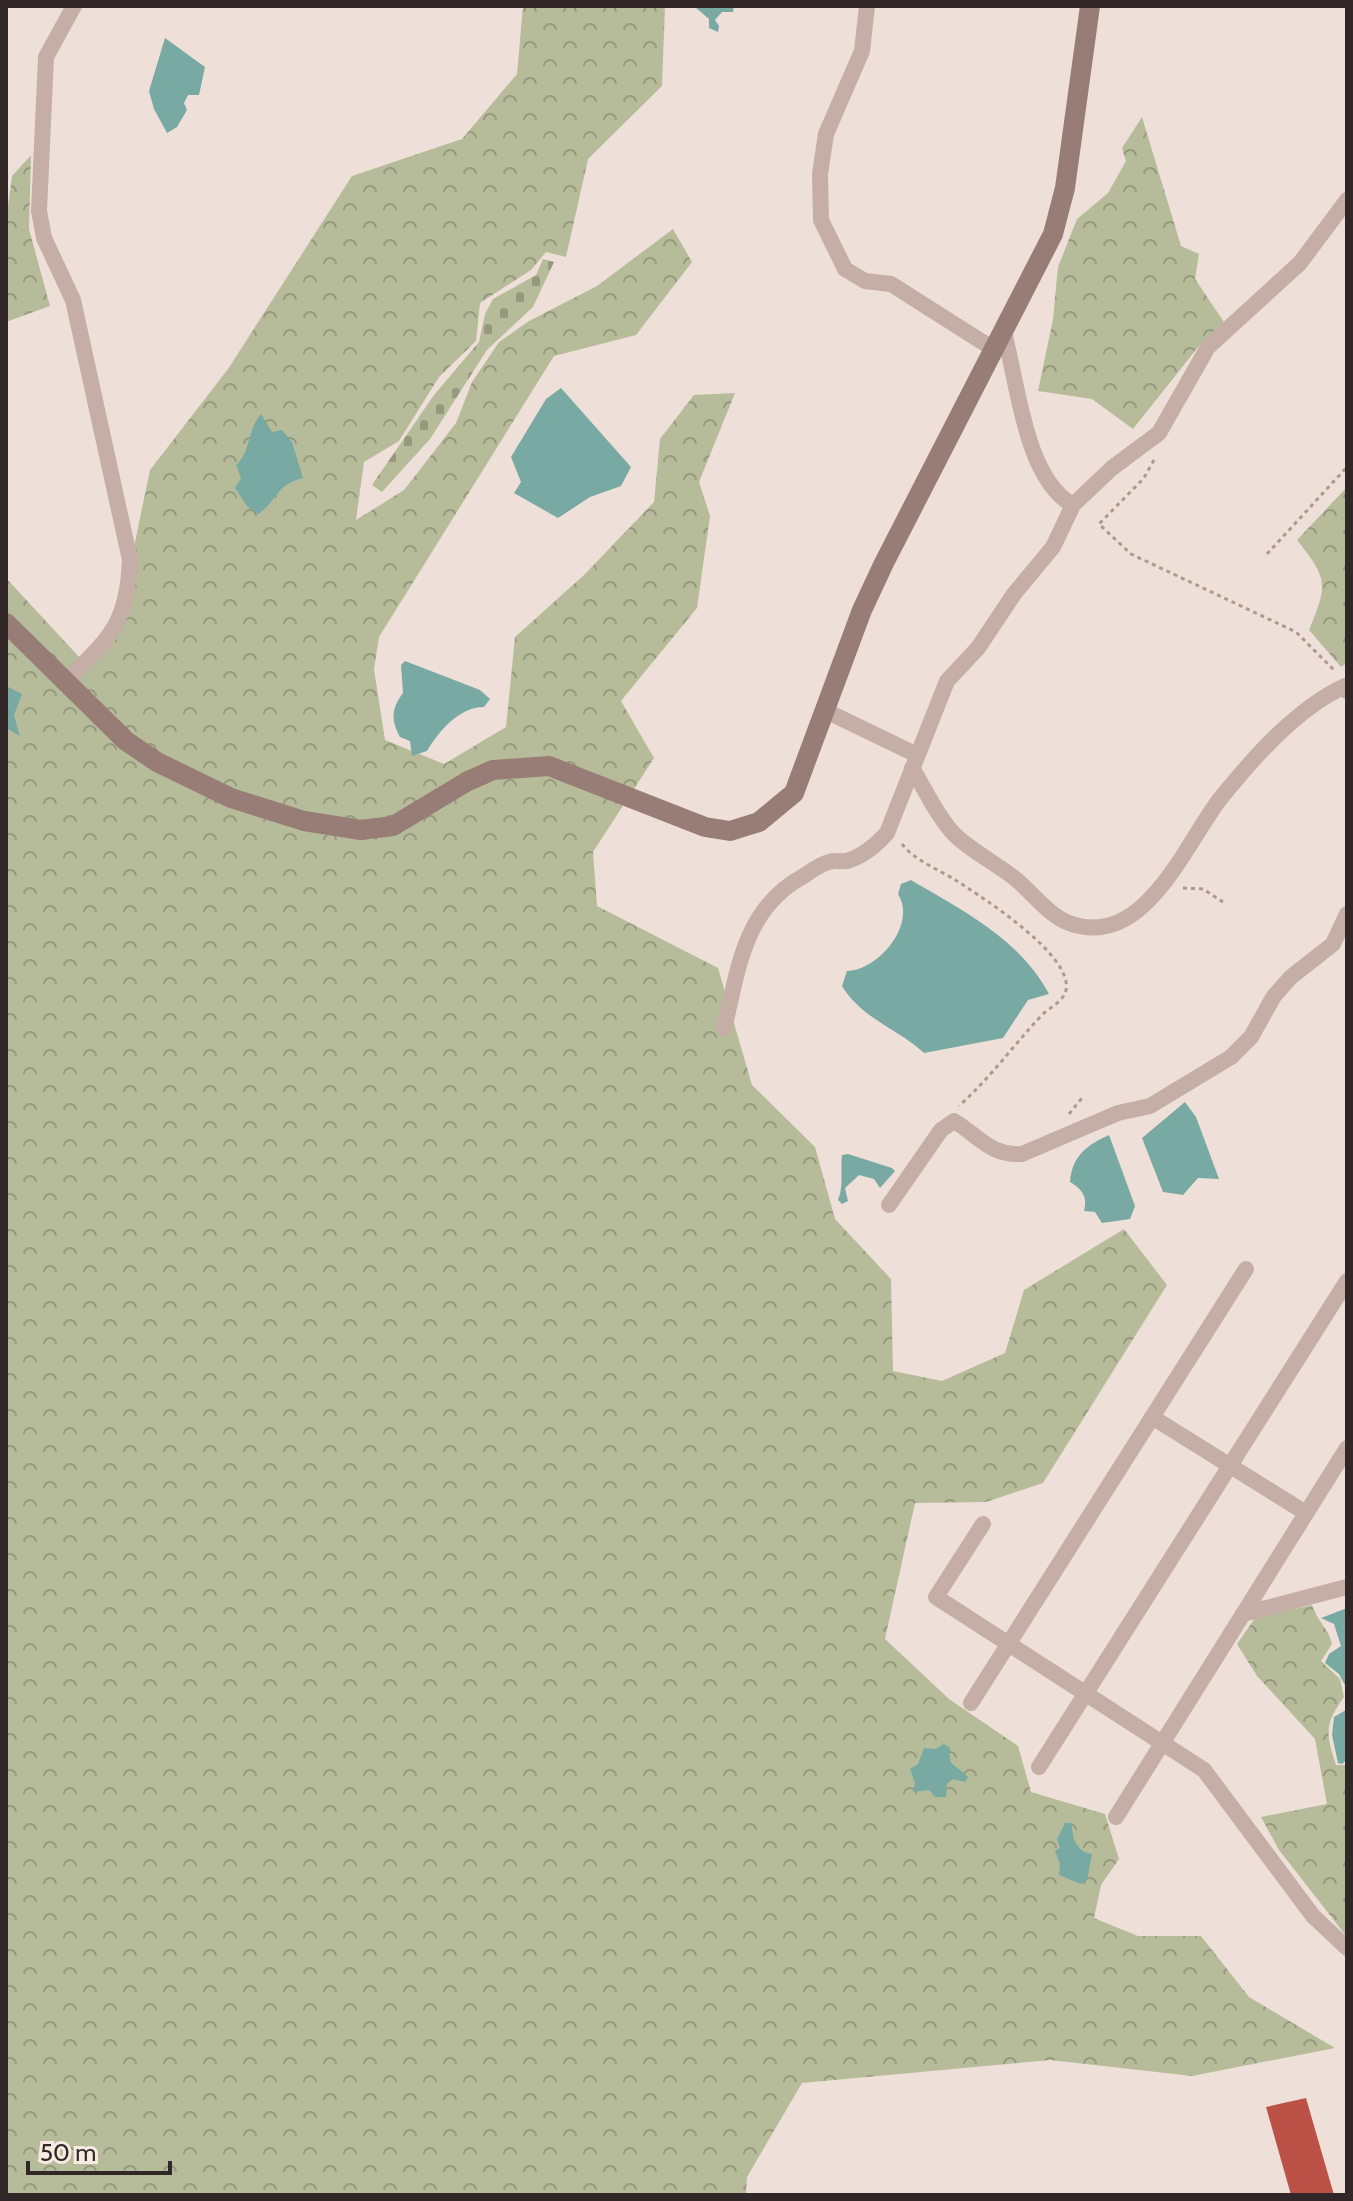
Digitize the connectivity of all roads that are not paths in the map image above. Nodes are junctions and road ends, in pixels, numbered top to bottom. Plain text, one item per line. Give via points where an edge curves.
1 (74, 6) edge
2 (867, 6) edge
3 (1090, 6) edge
4 (1347, 200) edge
5 (1000, 342) junction
6 (1073, 505) junction
7 (6, 623) edge
8 (64, 683) junction
9 (1346, 688) edge
10 (826, 711) junction
11 (914, 761) junction
12 (1347, 914) edge
13 (724, 1029) dead end
14 (889, 1205) dead end
15 (1246, 1269) dead end
16 (1347, 1281) edge
17 (1152, 1417) junction
18 (1347, 1448) edge
19 (1230, 1465) junction
20 (1306, 1513) junction
21 (983, 1524) dead end
22 (1347, 1587) edge
23 (1243, 1614) junction
24 (1009, 1644) junction
25 (1086, 1694) junction
26 (971, 1703) dead end
27 (1163, 1743) junction
28 (1039, 1767) dead end
29 (1116, 1817) dead end
30 (1347, 1948) edge

1 - 8 street via 46,57 39,211 44,238 73,300 130,560 128,598 109,638
2 - 5 street via 862,51 826,134 821,220 845,269 865,281 891,284
3 - 5 street via 1065,188 1053,234
4 - 6 street via 1300,263 1208,347 1159,433
5 - 6 street via 1042,472 1057,496
5 - 10 street via 884,563
6 - 11 street via 1053,547 947,681
7 - 8 street
8 - 10 street via 126,741 186,778 304,821 361,830 393,826 493,770 536,766 585,778 705,827 744,828 775,812 794,793
9 - 11 street via 1320,698 1219,800 1164,887 1133,914 1101,927 1068,923 955,834
10 - 11 street
11 - 13 street via 887,833 874,848 846,861 830,861 767,903 742,951
12 - 14 street via 1333,944 1291,977 1231,1057 1150,1106 1118,1113 1022,1154 988,1148 954,1121 941,1130
15 - 17 street
16 - 19 street
17 - 19 street
17 - 24 street
18 - 20 street
19 - 20 street
19 - 25 street
20 - 23 street
21 - 24 street via 936,1597
22 - 23 street
23 - 27 street
24 - 25 street
24 - 26 street
25 - 27 street
25 - 28 street
27 - 29 street
27 - 30 street via 1204,1770 1313,1916

